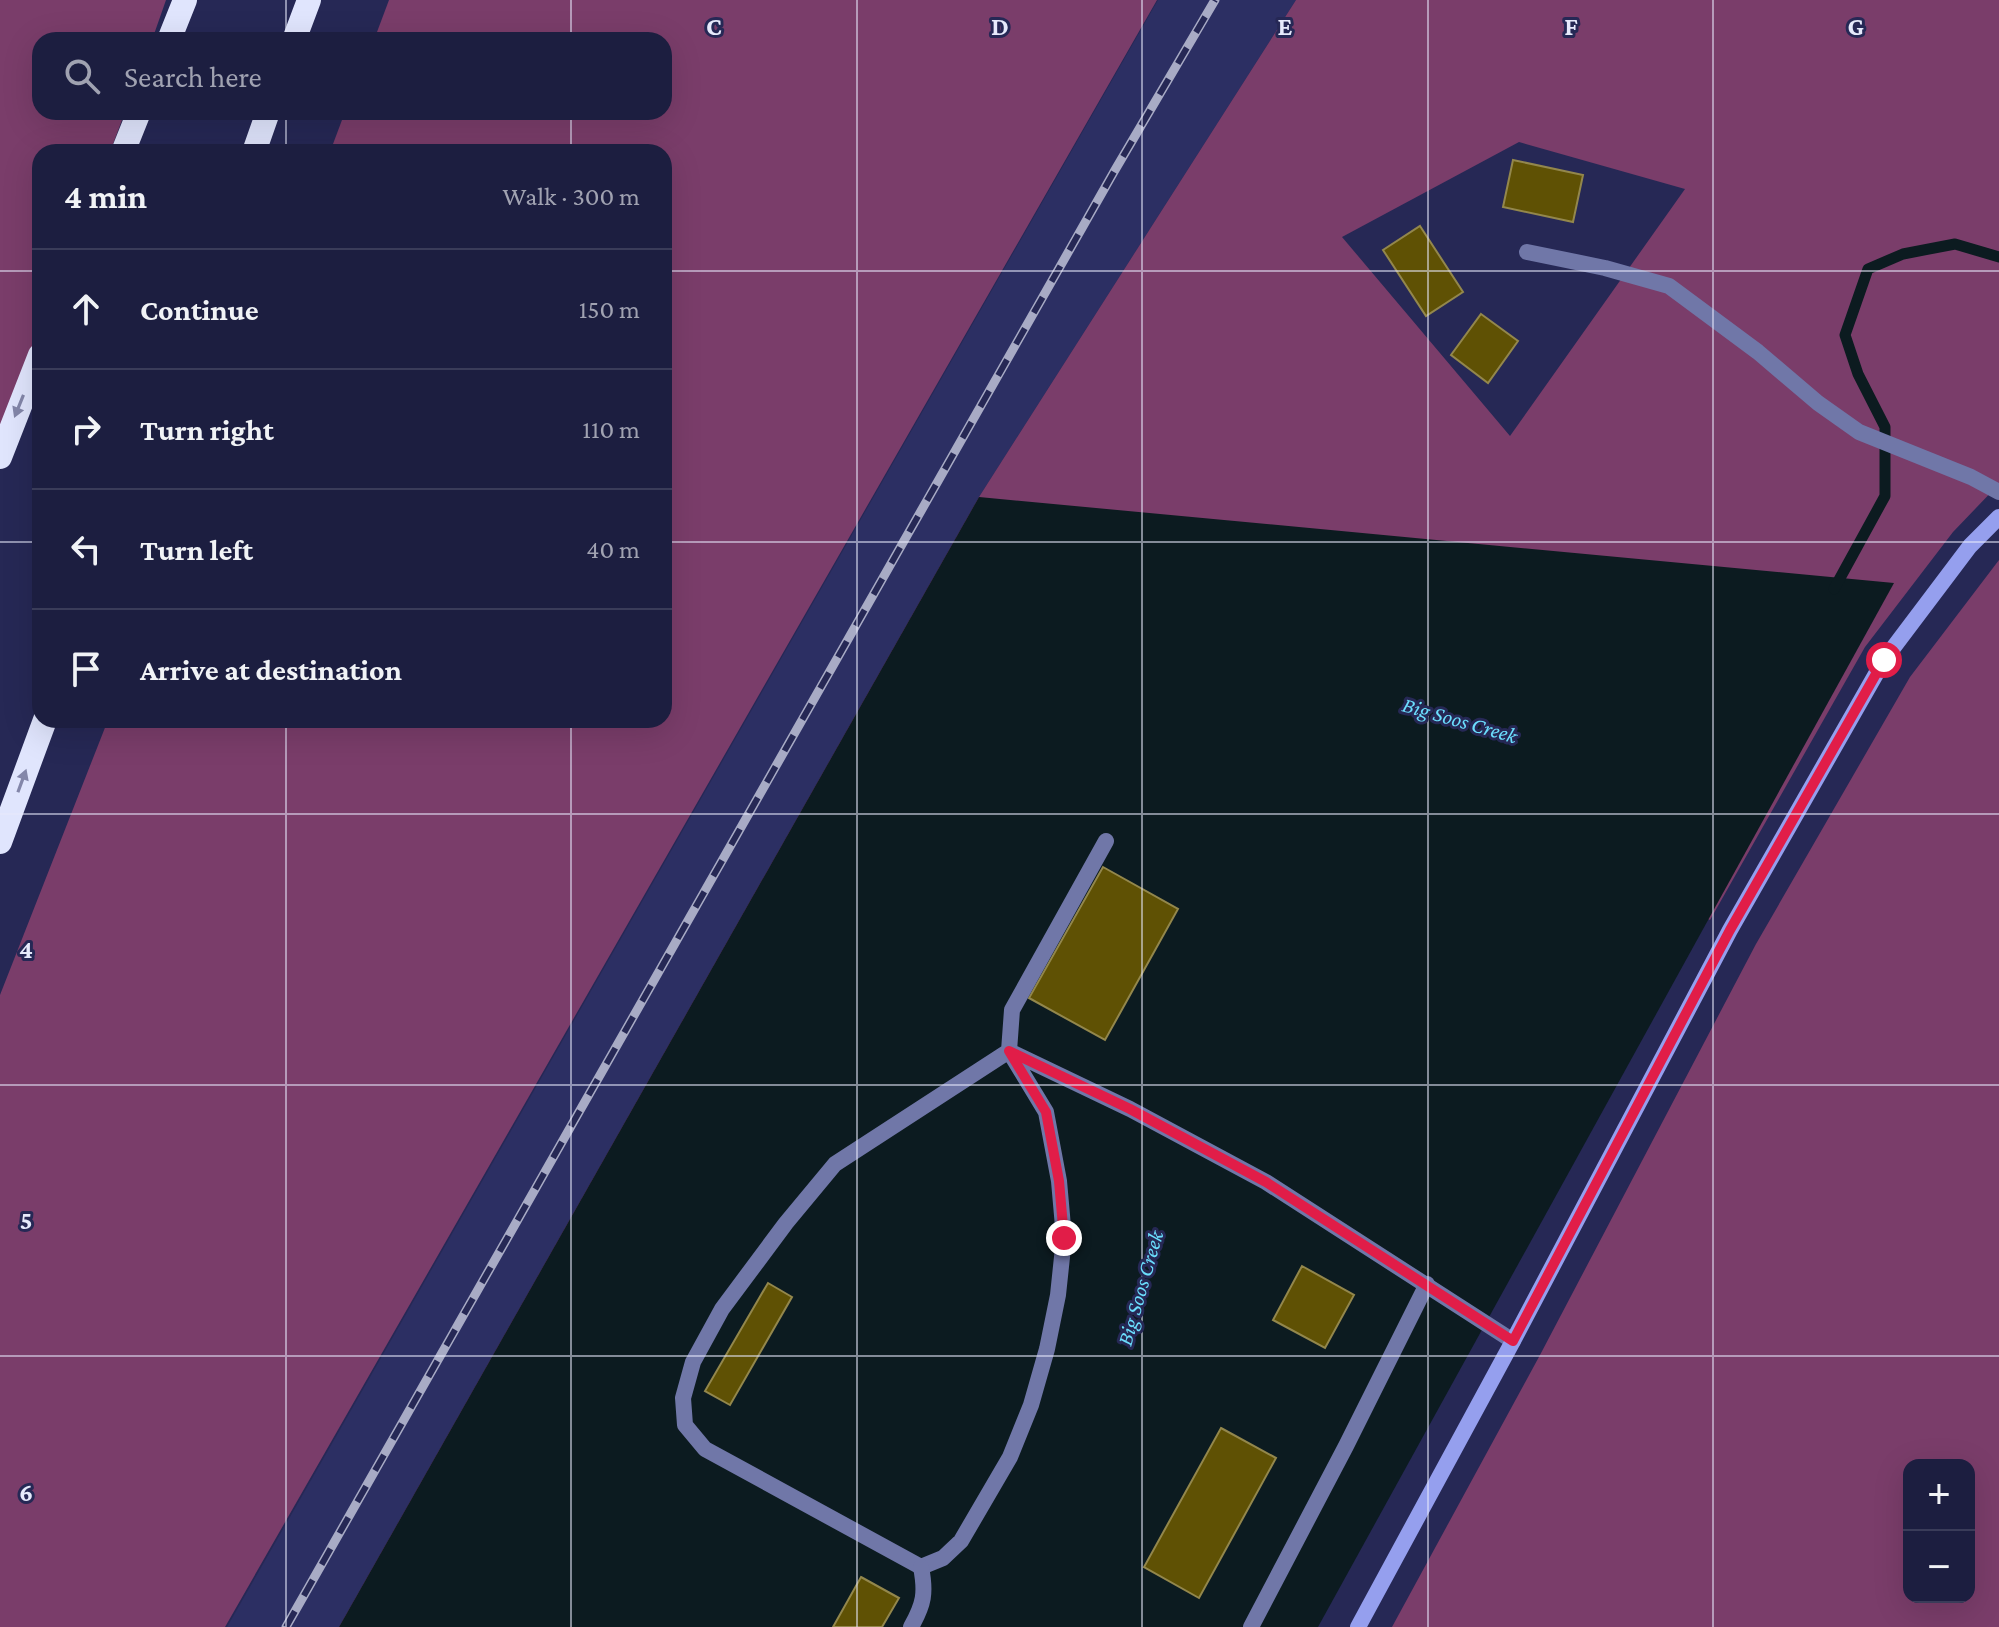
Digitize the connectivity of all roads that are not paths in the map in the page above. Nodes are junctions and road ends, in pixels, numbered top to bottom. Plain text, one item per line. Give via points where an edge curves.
1 (185, 0) edge
2 (309, 0) edge
3 (172, 32) edge
4 (297, 32) edge
5 (136, 120) edge
6 (265, 120) edge
7 (126, 144) edge
8 (257, 144) edge
9 (1527, 252) dead end
10 (32, 375) edge
11 (0, 457) edge
12 (1999, 492) edge
13 (1999, 517) edge
14 (42, 728) edge
15 (1106, 841) dead end
16 (0, 842) edge
17 (1009, 1051) junction
18 (1427, 1284) junction
19 (1513, 1341) junction
20 (921, 1567) junction
21 (911, 1627) edge
22 (1251, 1627) edge
23 (1358, 1627) edge

1 - 3 highway
2 - 4 highway
5 - 7 highway
6 - 8 highway
9 - 12 lane via 1669,286 1859,432
10 -> 11 highway
13 - 19 main road via 1970,546 1884,660 1730,930
16 -> 14 highway
15 - 17 lane via 1012,1010
17 - 18 lane via 1266,1182
17 - 20 lane via 1046,1112 1064,1238 1058,1295 1031,1405 1010,1457 961,1541 943,1558
17 - 20 lane via 835,1164 722,1309 693,1362 683,1398 685,1425 705,1449
18 - 19 lane
18 - 22 lane
19 - 23 main road
20 - 21 lane via 922,1609

